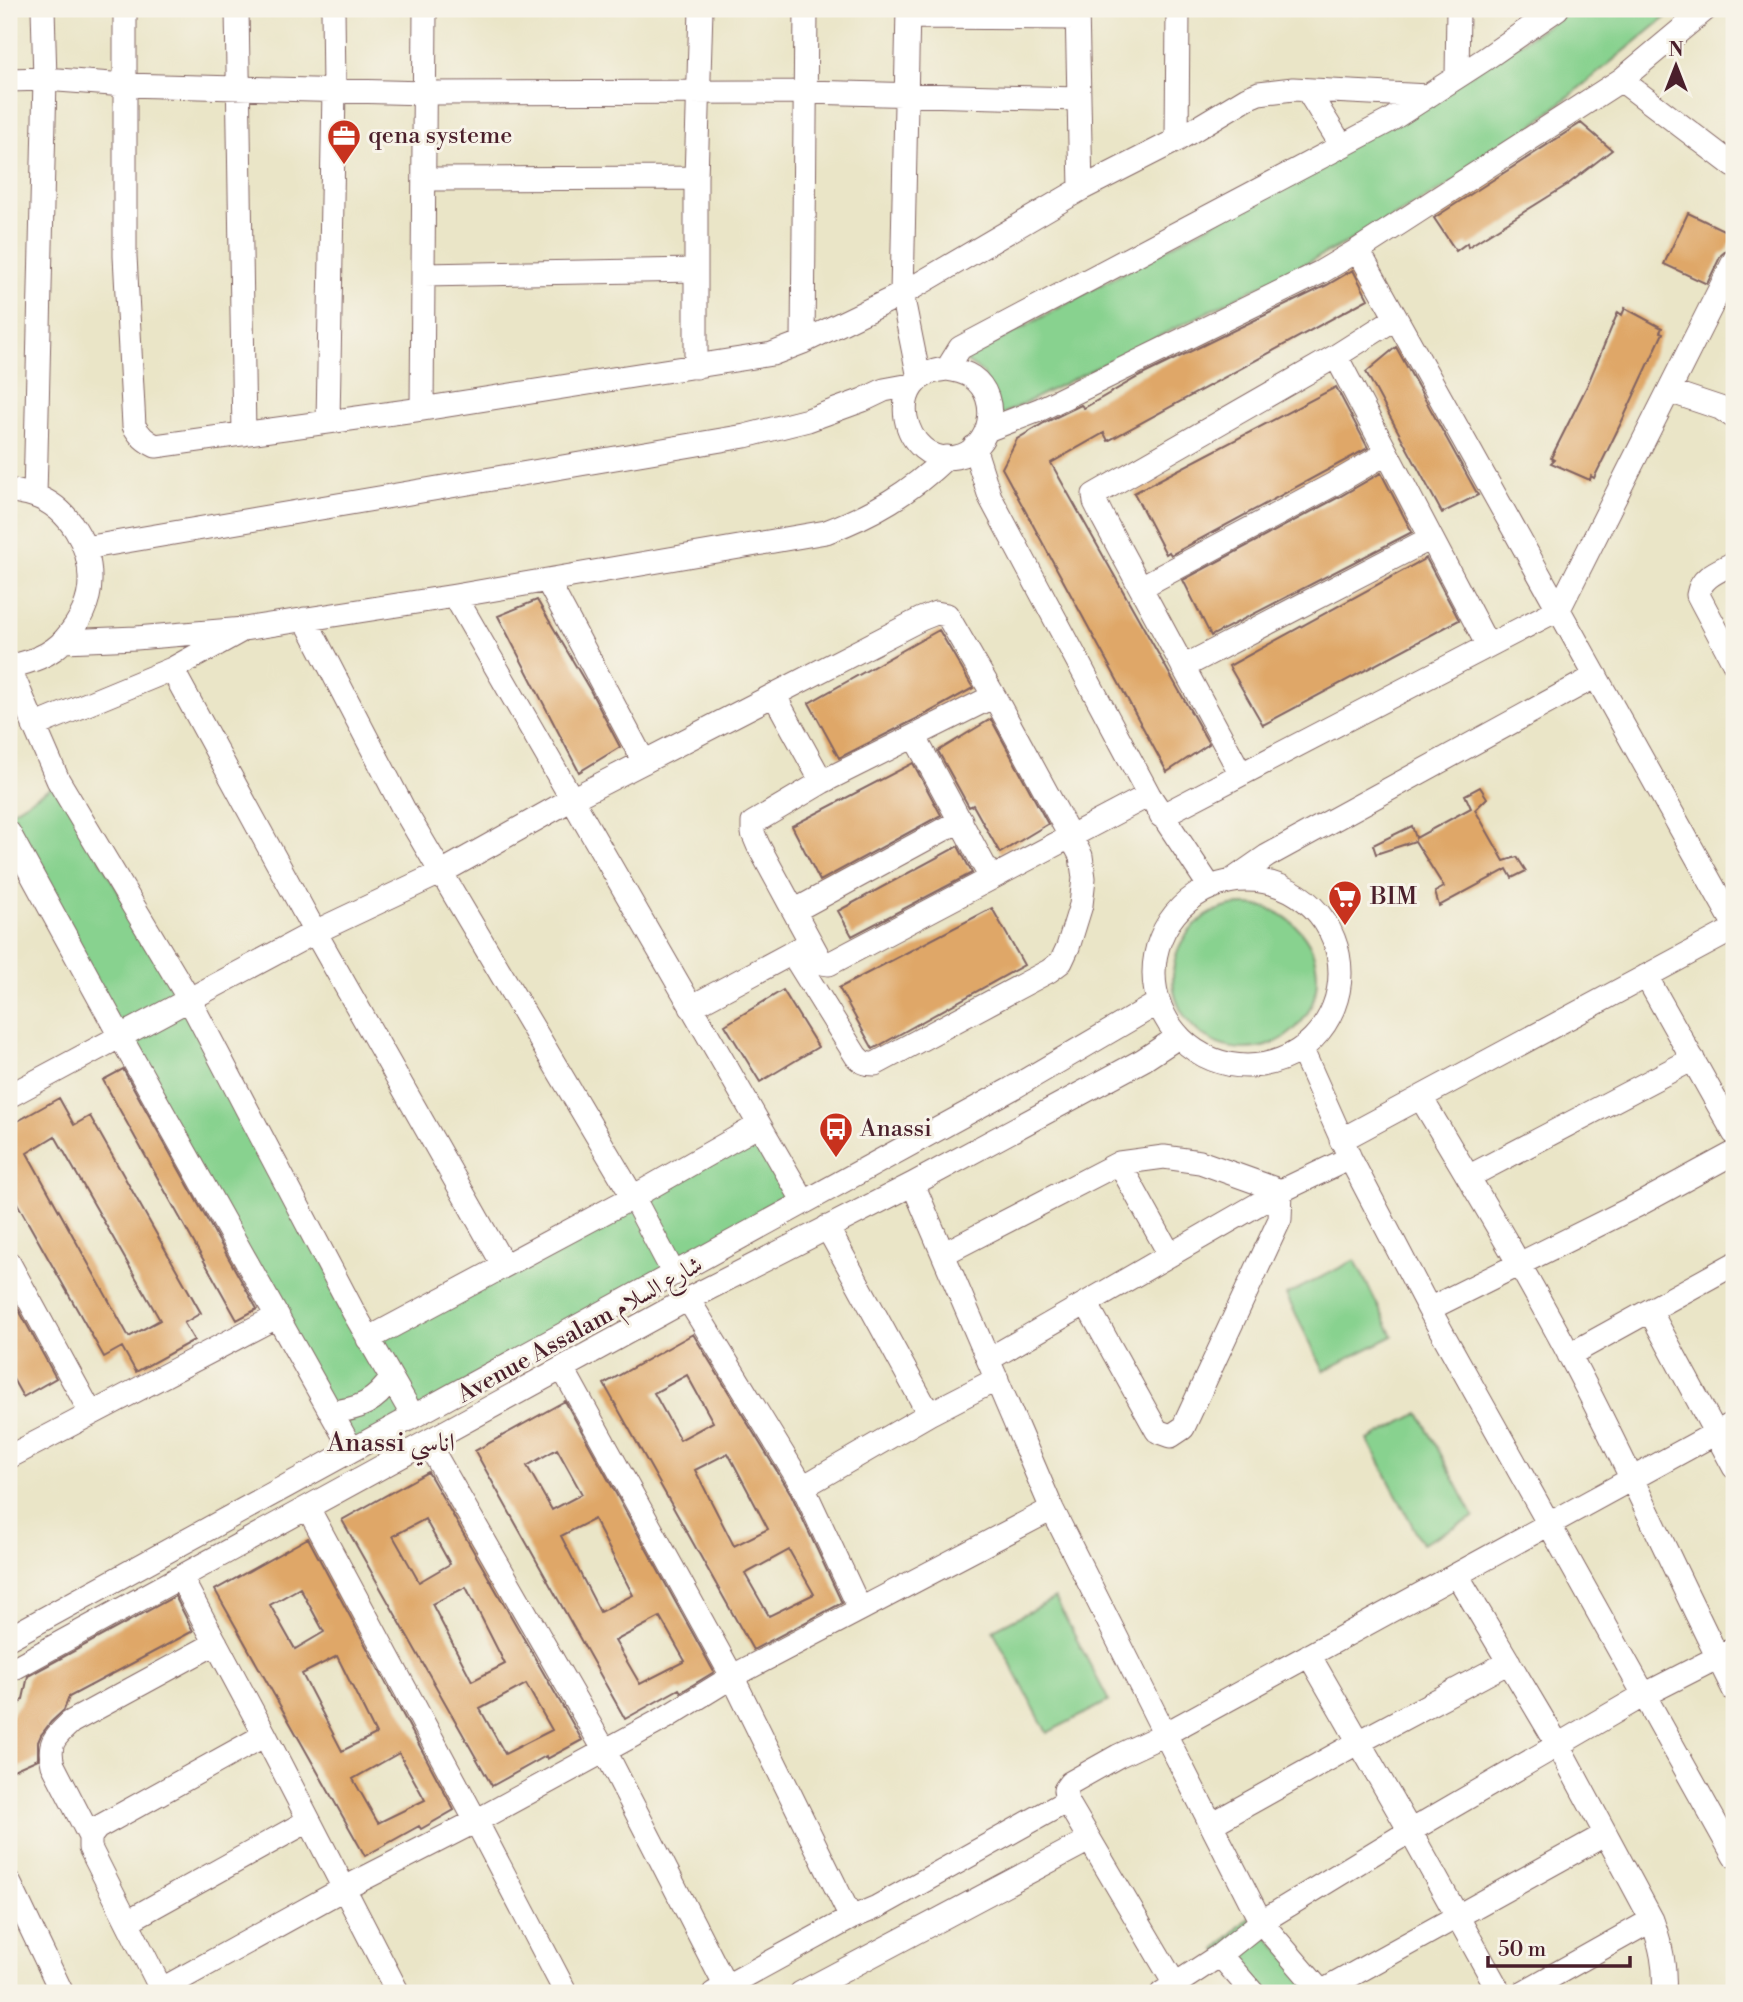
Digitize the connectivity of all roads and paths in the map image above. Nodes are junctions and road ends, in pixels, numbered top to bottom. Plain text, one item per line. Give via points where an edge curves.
1 (43, 9) edge
2 (125, 9) edge
3 (237, 9) edge
4 (333, 9) edge
5 (425, 9) edge
6 (701, 9) edge
7 (806, 9) edge
8 (1178, 9) edge
9 (1458, 9) edge
10 (1557, 9) edge
11 (1706, 9) edge
12 (908, 13) edge
13 (1076, 13) edge
14 (1457, 77) junction
15 (45, 79) junction
16 (9, 80) edge
17 (1621, 80) junction
18 (125, 85) junction
19 (237, 88) junction
20 (334, 89) junction
21 (1307, 90) junction
22 (806, 92) junction
23 (425, 93) junction
24 (699, 93) junction
25 (907, 95) junction
26 (1428, 96) junction
27 (1079, 99) junction
28 (1177, 140) junction
29 (1342, 146) junction
30 (1734, 166) edge
31 (696, 177) junction
32 (425, 179) junction
33 (1081, 189) junction
34 (1358, 250) junction
35 (1734, 261) edge
36 (696, 270) junction
37 (424, 275) junction
38 (902, 294) junction
39 (1396, 318) junction
40 (803, 342) junction
41 (1336, 355) junction
42 (696, 366) junction
43 (928, 375) junction
44 (1669, 391) junction
45 (422, 409) junction
46 (1734, 417) edge
47 (328, 422) junction
48 (244, 434) junction
49 (966, 448) junction
50 (1387, 453) junction
51 (9, 490) edge
52 (36, 496) junction
53 (1431, 538) junction
54 (85, 548) junction
55 (1734, 563) edge
56 (547, 580) junction
57 (1141, 587) junction
58 (455, 596) junction
59 (1559, 609) junction
60 (305, 620) junction
61 (244, 629) junction
62 (64, 641) junction
63 (1488, 646) junction
64 (1734, 663) edge
65 (9, 667) edge
66 (1183, 667) junction
67 (172, 669) junction
68 (1596, 676) junction
69 (774, 695) junction
70 (994, 696) junction
71 (34, 726) junction
72 (914, 736) junction
73 (644, 762) junction
74 (1241, 774) junction
75 (822, 782) junction
76 (1149, 795) junction
77 (572, 799) junction
78 (1161, 816) junction
79 (961, 820) junction
80 (9, 833) edge
81 (1071, 836) junction
82 (442, 872) junction
83 (991, 878) junction
84 (1220, 884) junction
85 (794, 911) junction
86 (1734, 927) edge
87 (315, 932) junction
88 (801, 948) junction
89 (1646, 976) junction
90 (189, 999) junction
91 (1158, 1003) junction
92 (691, 1007) junction
93 (120, 1036) junction
94 (1178, 1037) junction
95 (1302, 1050) junction
96 (1693, 1059) junction
97 (9, 1096) edge
98 (1421, 1098) junction
99 (759, 1125) junction
100 (1734, 1133) edge
101 (1345, 1149) junction
102 (1734, 1153) edge
103 (1119, 1163) junction
104 (1468, 1177) junction
105 (912, 1184) junction
106 (1281, 1191) junction
107 (633, 1197) junction
108 (804, 1202) junction
109 (827, 1227) junction
110 (943, 1254) junction
111 (1170, 1255) junction
112 (9, 1263) edge
113 (1519, 1264) junction
114 (1734, 1264) edge
115 (504, 1266) junction
116 (674, 1274) junction
117 (688, 1299) junction
118 (1087, 1303) junction
119 (1429, 1309) junction
120 (1650, 1311) junction
121 (278, 1316) junction
122 (368, 1339) junction
123 (1569, 1355) junction
124 (563, 1369) junction
125 (993, 1369) junction
126 (391, 1379) junction
127 (332, 1412) junction
128 (91, 1413) junction
129 (929, 1414) junction
130 (413, 1416) junction
131 (1726, 1428) edge
132 (428, 1443) junction
133 (352, 1450) junction
134 (9, 1457) edge
135 (1734, 1467) edge
136 (1633, 1479) junction
137 (803, 1487) junction
138 (307, 1508) junction
139 (1052, 1509) junction
140 (1550, 1524) junction
141 (1457, 1574) junction
142 (181, 1578) junction
143 (860, 1609) junction
144 (9, 1638) edge
145 (216, 1643) junction
146 (1726, 1653) edge
147 (1309, 1654) junction
148 (1509, 1662) junction
149 (9, 1671) edge
150 (732, 1676) junction
151 (1734, 1690) edge
152 (1644, 1695) junction
153 (1165, 1734) junction
154 (265, 1735) junction
155 (1359, 1742) junction
156 (1558, 1745) junction
157 (605, 1751) junction
158 (1067, 1801) junction
159 (308, 1821) junction
160 (476, 1821) junction
161 (1212, 1824) junction
162 (1410, 1831) junction
163 (1606, 1834) junction
164 (90, 1837) junction
165 (1089, 1840) junction
166 (1734, 1856) edge
167 (9, 1882) edge
168 (345, 1888) junction
169 (1458, 1916) junction
170 (851, 1918) junction
171 (1652, 1920) junction
172 (128, 1921) junction
173 (1261, 1922) junction
174 (1220, 1955) junction
175 (720, 1990) edge
176 (1169, 1990) edge
177 (390, 1991) edge
178 (160, 1992) edge
179 (62, 1993) edge
180 (566, 1993) edge
181 (801, 1993) edge
182 (1253, 1993) edge
183 (1321, 1993) edge
184 (1500, 1993) edge
185 (1522, 1993) edge
186 (1664, 1993) edge

1 - 15 street
2 - 18 street
3 - 19 street
4 - 20 street
5 - 23 street
6 - 24 street
7 - 22 street
8 - 28 street
9 - 14 street
10 - 14 street
11 - 17 street
12 - 13 street
12 - 25 street
13 - 27 street
14 - 26 street
15 - 16 street
15 - 18 street
15 - 52 street
17 - 30 street
17 - 34 street
18 - 19 street
18 - 48 street via 125,256 134,426 146,442 156,446
19 - 20 street
19 - 48 street
20 - 23 street
20 - 47 street
21 - 26 street
21 - 28 street via 1277,90 1247,98
21 - 29 street
22 - 24 street
22 - 25 street
22 - 40 street
23 - 24 street
23 - 32 street
24 - 31 street
25 - 27 street
25 - 38 street
26 - 29 street
27 - 33 street
28 - 33 street
29 - 43 street via 960,348
31 - 32 street
31 - 36 street
32 - 37 street
33 - 38 street
34 - 39 street
34 - 49 street
35 - 44 street
36 - 37 street
36 - 42 street
37 - 45 street
38 - 40 street
38 - 43 street via 912,345
39 - 41 street
39 - 59 street
40 - 42 street via 762,356
41 - 50 street
41 - 57 street via 1094,495
42 - 45 street
43 - 49 street via 959,371 983,390 990,417
43 - 49 street via 906,398 912,436 930,453
43 - 54 street via 808,420 745,436
44 - 46 street
44 - 59 street
45 - 47 street
47 - 48 street
49 - 56 street via 899,497 826,532
49 - 76 street
50 - 53 street
50 - 57 street
51 - 52 street
52 - 54 street via 66,517
53 - 63 street
53 - 66 street
54 - 62 street via 90,581 83,614
55 - 64 street via 1706,578 1698,595
56 - 58 street
56 - 73 street
57 - 66 street
58 - 60 street
58 - 77 street
59 - 63 street
59 - 68 street
60 - 61 street
60 - 82 street
61 - 62 street
61 - 67 street
62 - 65 street via 39,659
63 - 74 street
65 - 71 street
66 - 74 street
67 - 71 street
67 - 87 street
68 - 84 street
68 - 86 street
69 - 70 street via 941,614 947,615
69 - 73 street
69 - 75 street
70 - 72 street
70 - 81 street
71 - 90 street via 58,780
72 - 75 street
72 - 79 street
73 - 77 street
74 - 78 street
75 - 85 street via 753,823 758,845
76 - 78 street
76 - 81 street
77 - 82 street
77 - 92 street
78 - 84 street
79 - 83 street
79 - 85 street
80 - 93 street
81 - 83 street
81 - 88 street via 1081,856 1084,878 1081,905 1061,962 875,1064 862,1063 856,1056
82 - 87 street
82 - 107 street
83 - 88 street via 829,964
84 - 91 street via 1186,902 1168,922 1157,947 1153,975
84 - 95 street via 1267,881 1300,896 1326,921 1340,954 1340,990 1327,1024
85 - 88 street
86 - 89 street
87 - 90 street
87 - 115 street
88 - 92 street
89 - 96 street
89 - 98 street
90 - 93 street
90 - 122 street
91 - 94 street
91 - 108 street, Avenue Assalam شارع السلام
92 - 99 street
93 - 97 street
93 - 121 street
94 - 95 street via 1205,1057 1237,1067 1271,1064
94 - 105 street, Avenue Assalam شارع السلام
95 - 101 street
96 - 100 street
96 - 104 street
98 - 101 street
98 - 104 street
99 - 107 street
99 - 108 street
101 - 106 street
101 - 119 street
102 - 113 street
103 - 106 street via 1164,1157 1200,1161
103 - 110 street
103 - 111 street
104 - 113 street
105 - 109 street, Avenue Assalam شارع السلام
105 - 110 street
106 - 111 street
106 - 118 street via 1280,1219 1183,1428 1171,1436 1157,1431
107 - 115 street
107 - 116 street
108 - 116 street, Avenue Assalam شارع السلام
109 - 117 street, Avenue Assalam شارع السلام
109 - 129 street
110 - 125 street
111 - 118 street
112 - 128 street
113 - 119 street
113 - 123 street
114 - 120 street
115 - 122 street
116 - 130 street, Avenue Assalam شارع السلام
117 - 124 street, Avenue Assalam شارع السلام
117 - 137 street
118 - 125 street
119 - 140 street
120 - 123 street
120 - 131 street
121 - 127 street
121 - 128 street
122 - 126 street
123 - 136 street
124 - 132 street, Avenue Assalam شارع السلام
124 - 150 street
125 - 129 street
125 - 139 street
126 - 127 street via 366,1403
126 - 130 street
127 - 133 street
128 - 134 street
129 - 137 street
130 - 133 street, Avenue Assalam شارع السلام
131 - 135 street
131 - 136 street
132 - 138 street, Avenue Assalam شارع السلام
132 - 157 street
133 - 144 street, Avenue Assalam شارع السلام
136 - 140 street
136 - 146 street
137 - 143 street
138 - 142 street, Avenue Assalam شارع السلام
138 - 160 street
139 - 143 street
139 - 153 street
140 - 141 street
140 - 152 street
141 - 147 street
141 - 148 street
142 - 145 street
142 - 149 street, Avenue Assalam شارع السلام
143 - 150 street
145 - 154 street
145 - 164 street via 71,1722 57,1735 50,1752 53,1765
146 - 151 street
146 - 152 street
147 - 153 street
147 - 155 street
148 - 155 street
148 - 156 street
150 - 157 street
150 - 170 street
152 - 156 street
152 - 166 street
153 - 158 street via 1070,1783 1065,1790
153 - 161 street
154 - 159 street
154 - 164 street via 97,1828
155 - 161 street
155 - 162 street
156 - 162 street
156 - 163 street
157 - 160 street
157 - 175 street
158 - 165 street
158 - 170 street
159 - 168 street
159 - 172 street
160 - 168 street
160 - 180 street
161 - 173 street
162 - 169 street
162 - 173 street
163 - 169 street
163 - 171 street
164 - 172 street via 90,1848
165 - 176 street
165 - 181 street
167 - 179 street
168 - 177 street
168 - 178 street
169 - 183 street
169 - 184 street
170 - 175 street
171 - 185 street
171 - 186 street via 1666,1973
172 - 178 street
173 - 174 street
173 - 183 street
174 - 176 street
174 - 182 street

